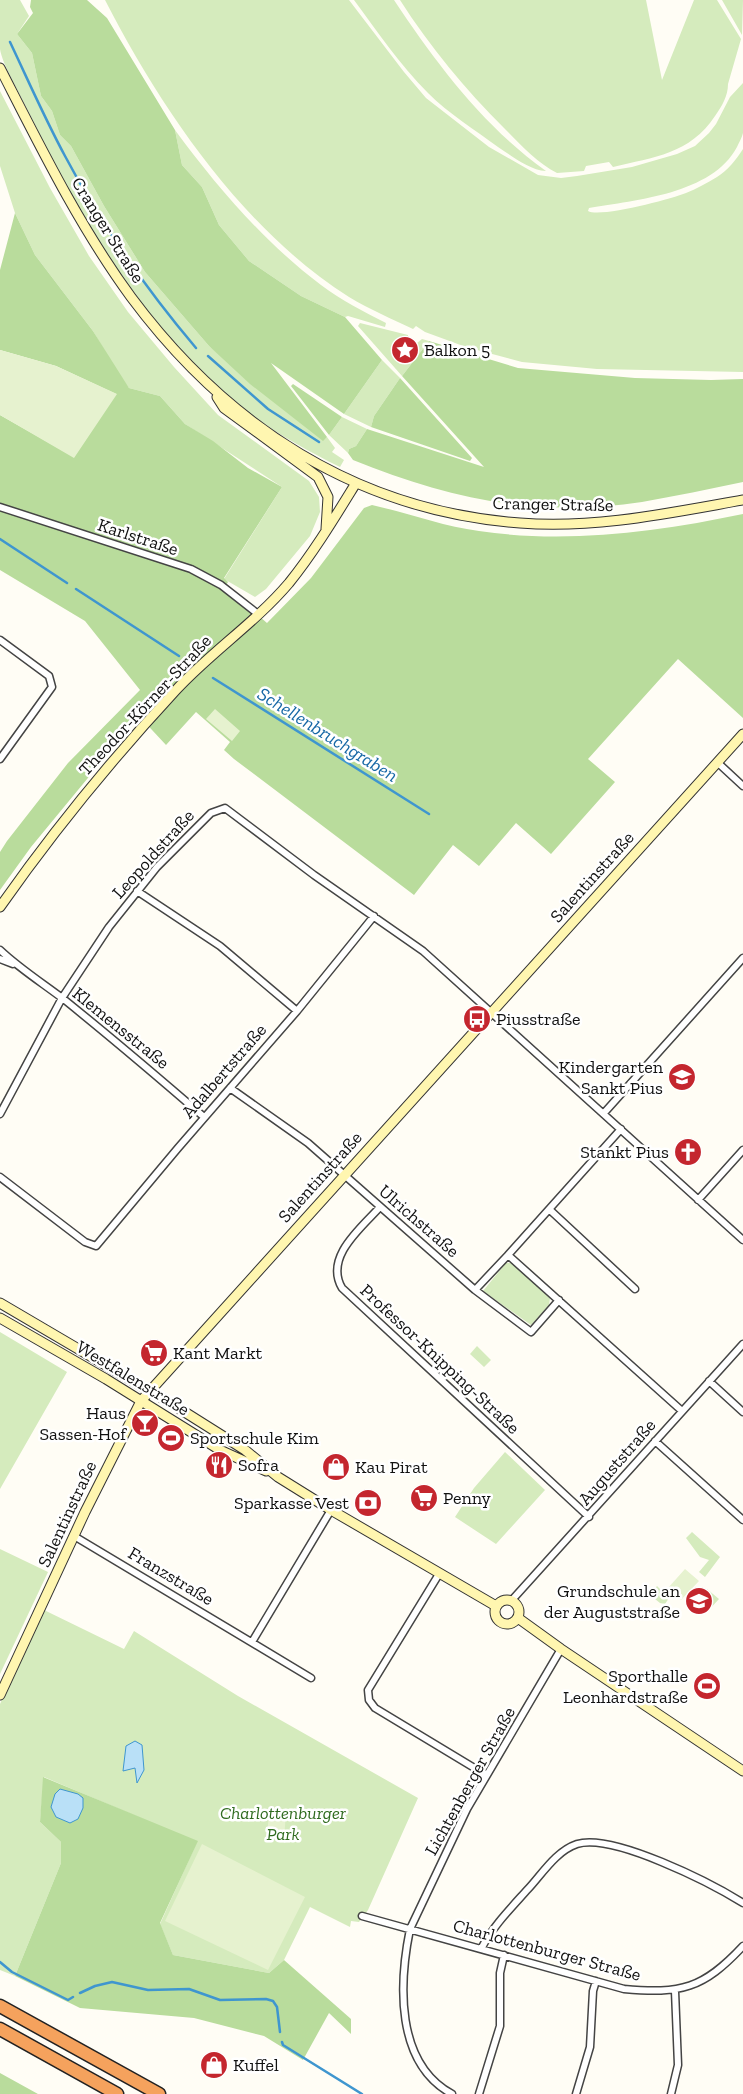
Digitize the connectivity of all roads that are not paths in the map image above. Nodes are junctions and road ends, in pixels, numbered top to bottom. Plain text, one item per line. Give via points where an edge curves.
1 (0, 68) edge
2 (214, 391) junction
3 (356, 483) junction
4 (743, 500) edge
5 (0, 507) edge
6 (326, 532) junction
7 (258, 614) junction
8 (0, 640) edge
9 (743, 734) edge
10 (0, 758) edge
11 (717, 762) junction
12 (743, 786) edge
13 (137, 892) junction
14 (0, 907) edge
15 (374, 916) junction
16 (0, 950) edge
17 (743, 958) edge
18 (0, 959) edge
19 (16, 965) junction
20 (62, 998) junction
21 (297, 1011) junction
22 (492, 1012) junction
23 (230, 1088) junction
24 (604, 1113) junction
25 (0, 1114) edge
26 (204, 1117) junction
27 (621, 1130) junction
28 (743, 1150) edge
29 (343, 1175) junction
30 (0, 1177) edge
31 (698, 1200) junction
32 (380, 1207) junction
33 (550, 1210) junction
34 (743, 1240) edge
35 (508, 1254) junction
36 (635, 1289) dead end
37 (475, 1290) junction
38 (559, 1300) junction
39 (0, 1302) edge
40 (0, 1318) edge
41 (743, 1344) edge
42 (709, 1381) junction
43 (150, 1390) junction
44 (141, 1401) junction
45 (682, 1411) junction
46 (743, 1412) edge
47 (655, 1441) junction
48 (278, 1477) junction
49 (331, 1510) junction
50 (588, 1517) junction
51 (743, 1520) edge
52 (74, 1536) junction
53 (439, 1574) junction
54 (512, 1600) junction
55 (496, 1606) junction
56 (518, 1618) junction
57 (252, 1642) junction
58 (561, 1649) junction
59 (311, 1678) dead end
60 (0, 1695) edge
61 (743, 1771) edge
62 (486, 1775) junction
63 (743, 1903) edge
64 (362, 1916) dead end
65 (410, 1929) junction
66 (743, 1946) edge
67 (482, 1949) junction
68 (504, 1955) junction
69 (596, 1981) junction
70 (675, 1991) junction
71 (0, 2006) edge
72 (0, 2029) edge
73 (117, 2094) edge
74 (159, 2094) edge
75 (452, 2094) edge
76 (478, 2094) edge
77 (576, 2094) edge
78 (671, 2094) edge

1 - 2 main road, Cranger Straße via 46,158 104,257 152,324
2 - 3 main road, Cranger Straße via 285,446
2 - 6 main road, Cranger Straße via 224,408 318,476 328,497
3 - 4 main road, Cranger Straße via 414,505 470,518 522,523 624,521
3 - 6 main road, Theodor-Körner-Straße
5 - 7 street, Karlstraße via 191,569 221,584
6 - 7 main road, Theodor-Körner-Straße via 288,584
7 - 14 main road, Theodor-Körner-Straße via 195,670 149,720 85,793
8 - 10 street via 50,676 52,681 52,687
9 - 11 main road, Salentinstraße
11 - 12 street
11 - 22 main road, Salentinstraße
13 - 15 street, Leopoldstraße via 211,813 225,808
13 - 20 street, Leopoldstraße via 109,927
13 - 21 street via 220,946
15 - 21 street, Adalbertstraße
15 - 22 street, Leopoldstraße via 423,952
16 - 19 street, Klemensstraße
17 - 24 street
18 - 19 street, Klemensstraße
19 - 20 street, Klemensstraße
20 - 25 street, Leopoldstraße
20 - 26 street, Klemensstraße
21 - 23 street, Adalbertstraße
22 - 24 street
22 - 29 main road, Salentinstraße
23 - 26 street, Adalbertstraße
23 - 29 street, Ulrichstraße via 308,1143
24 - 27 street
26 - 30 street, Adalbertstraße via 96,1246 85,1242
27 - 31 street
27 - 33 street
28 - 31 street
29 - 32 street, Ulrichstraße
29 - 43 main road, Salentinstraße
31 - 34 street
32 - 37 street, Ulrichstraße
32 - 50 street, Professor-Knipping-Straße via 351,1239 338,1261 336,1272 342,1288
33 - 35 street
33 - 36 street
35 - 37 street
35 - 38 street
37 - 38 street, Ulrichstraße via 531,1332
38 - 45 street
39 - 43 main road, Westfalenstraße
40 - 44 main road, Westfalenstraße
41 - 42 street, Auguststraße
42 - 45 street, Auguststraße
42 - 46 street
43 - 44 main road, Salentinstraße
43 - 48 main road, Westfalenstraße via 239,1446
44 - 48 main road, Westfalenstraße via 220,1450
44 - 52 main road, Salentinstraße
45 - 47 street, Auguststraße
47 - 50 street, Auguststraße
47 - 51 street
48 - 49 main road, Westfalenstraße
49 - 53 main road, Westfalenstraße
49 - 57 street
50 - 54 street, Auguststraße
52 - 57 street, Franzstraße
52 - 60 main road, Salentinstraße
53 - 55 main road, Westfalenstraße
53 - 62 street via 368,1690 368,1696 375,1708
54 - 55 main road via 502,1600
54 - 56 main road via 519,1608
55 - 56 main road, Westfalenstraße via 496,1617 501,1623 509,1624
56 - 58 main road
57 - 59 street, Franzstraße
58 - 61 main road
58 - 62 street, Lichtenberger Straße
62 - 65 street, Lichtenberger Straße
63 - 67 street via 678,1870 612,1845 588,1842 561,1853 490,1930
64 - 65 street, Charlottenburger Straße
65 - 67 street, Charlottenburger Straße
65 - 75 street, Lichtenberger Straße via 404,2012 408,2035 423,2066 438,2084
66 - 70 street, Charlottenburger Straße via 714,1973
67 - 68 street, Charlottenburger Straße
68 - 69 street, Charlottenburger Straße
68 - 76 street via 500,1973 500,2026
69 - 70 street, Charlottenburger Straße via 624,1989
69 - 77 street via 590,2047
70 - 78 street via 678,2066
71 - 74 highway
72 - 73 highway

